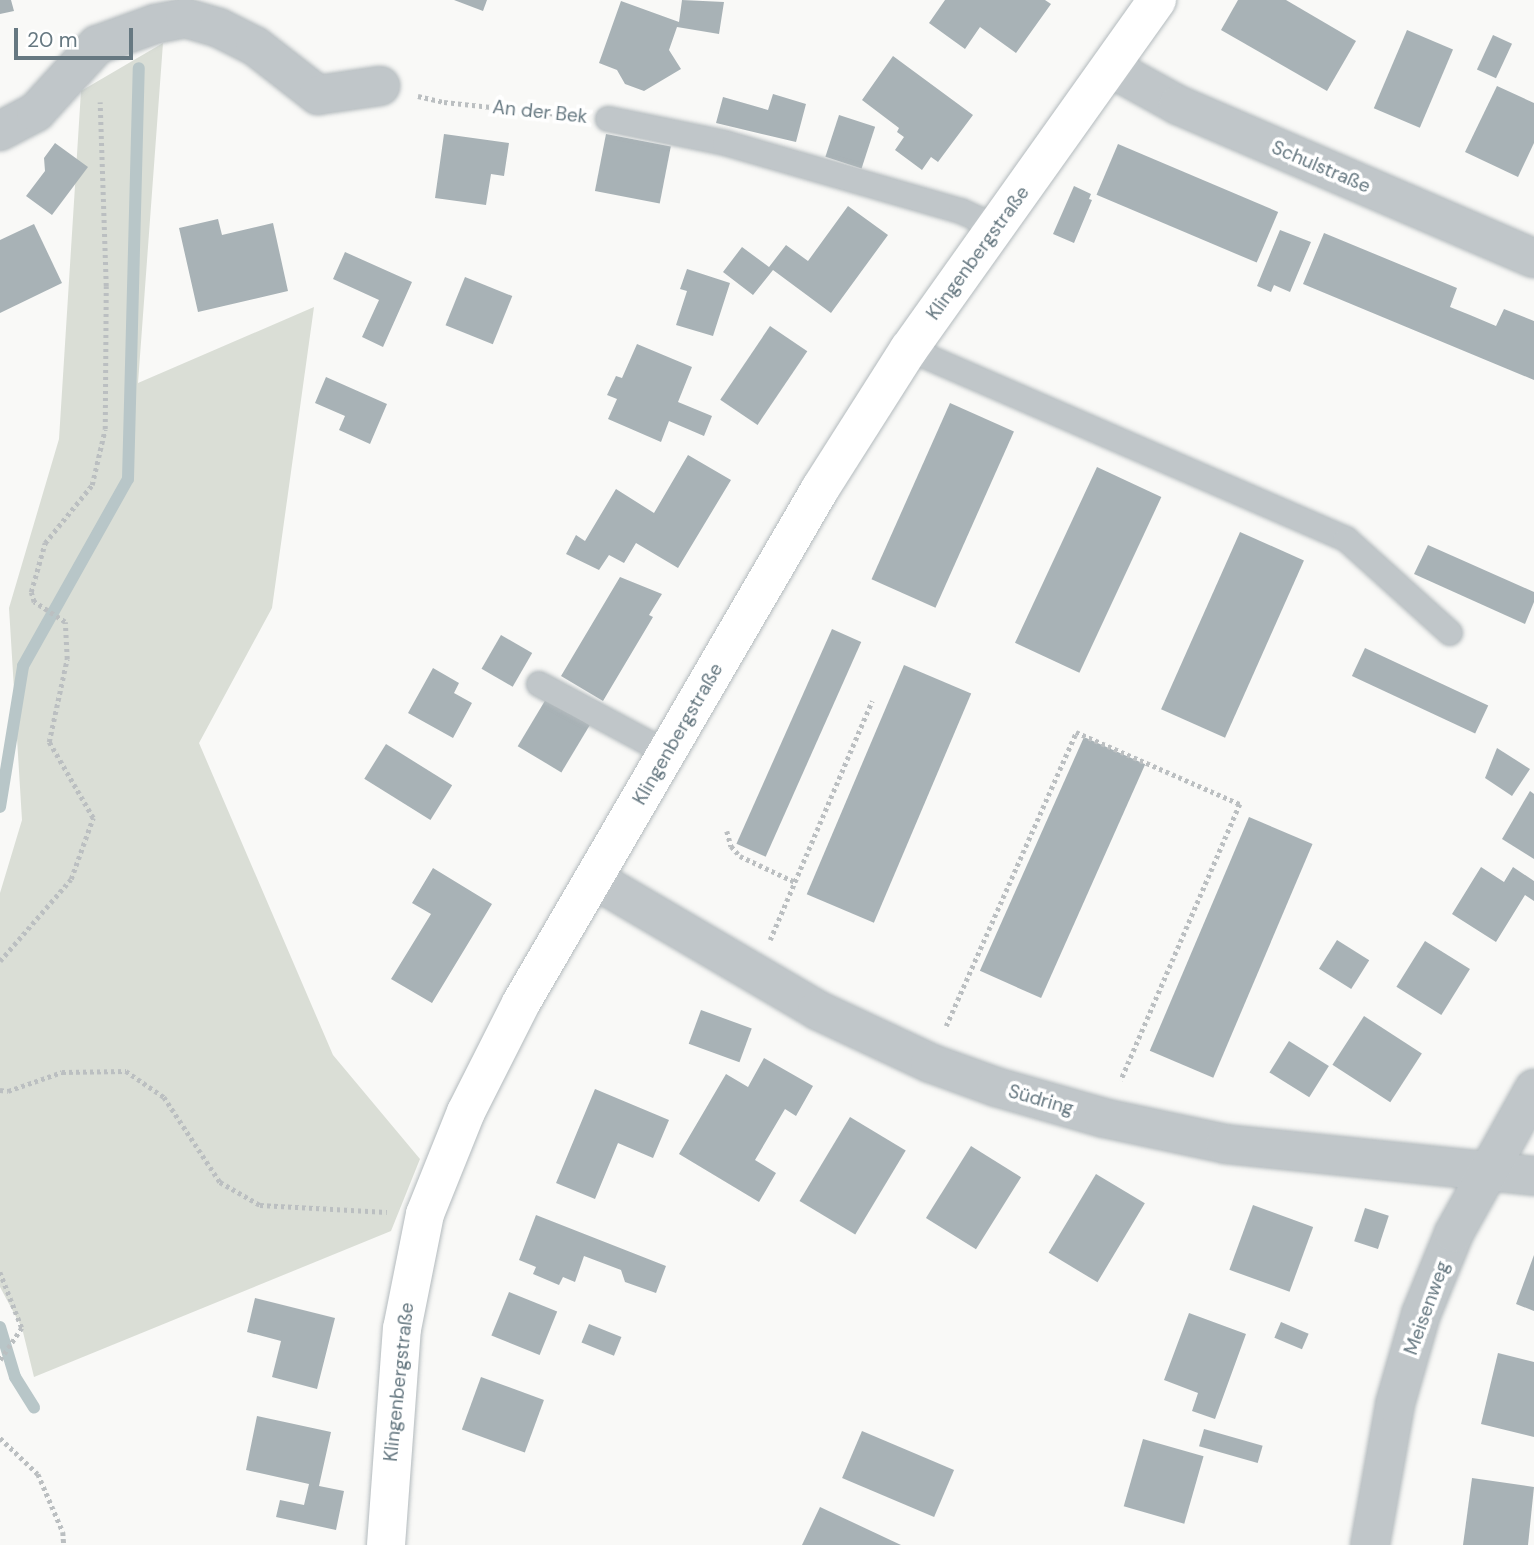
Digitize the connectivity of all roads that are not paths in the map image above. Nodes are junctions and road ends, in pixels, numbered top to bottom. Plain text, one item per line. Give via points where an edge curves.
1 (1157, 0) edge
2 (1111, 68) junction
3 (380, 86) road end
4 (608, 119) road end
5 (0, 131) edge
6 (997, 228) junction
7 (1534, 258) edge
8 (909, 349) junction
9 (1450, 633) dead end
10 (539, 684) dead end
11 (667, 753) junction
12 (594, 879) junction
13 (1534, 1089) edge
14 (1486, 1172) junction
15 (1534, 1176) edge
16 (386, 1545) edge
17 (1370, 1545) edge

1 - 2 street, Klingenbergstraße
2 - 6 street, Klingenbergstraße
2 - 7 street, Schulstraße via 1178,105
3 - 5 street via 318,95 255,46 184,18 97,45 36,112
4 - 6 lane, An der Bek via 725,143 961,211
6 - 8 street, Klingenbergstraße
8 - 9 lane via 1346,540
8 - 11 street, Klingenbergstraße via 820,489
10 - 11 lane
11 - 12 street, Klingenbergstraße
12 - 14 street, Südring via 817,1010 930,1063 996,1087 1104,1118 1226,1144
12 - 16 street, Klingenbergstraße via 521,1003 466,1112 425,1214 402,1329
13 - 14 street, Meisenweg
14 - 15 street, Südring
14 - 17 street, Meisenweg via 1454,1233 1421,1314 1395,1404

